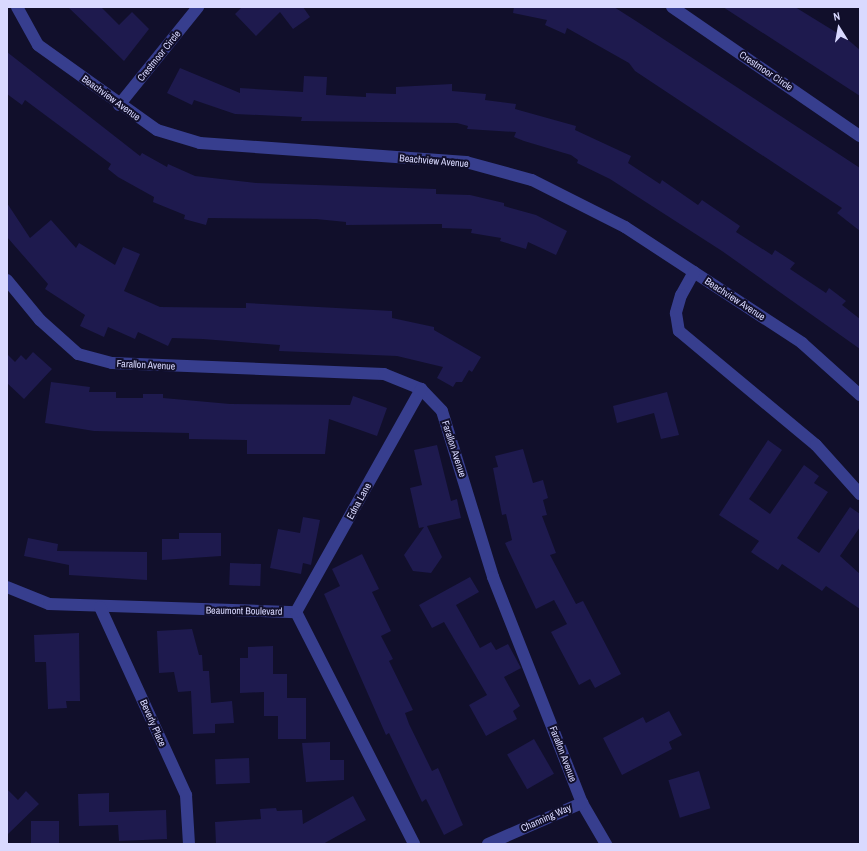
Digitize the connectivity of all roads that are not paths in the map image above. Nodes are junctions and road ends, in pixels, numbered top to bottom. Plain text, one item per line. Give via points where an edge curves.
1 (17, 7) edge
2 (198, 7) edge
3 (672, 7) edge
4 (119, 105) junction
5 (860, 136) edge
6 (694, 272) junction
7 (7, 280) edge
8 (421, 389) junction
9 (860, 395) edge
10 (860, 494) edge
11 (7, 587) edge
12 (100, 607) junction
13 (296, 612) junction
14 (582, 803) junction
15 (189, 844) edge
16 (414, 844) edge
17 (488, 844) edge
18 (606, 844) edge

1 - 4 street, Beachview Avenue via 38,45
2 - 4 street, Crestmoor Circle
3 - 5 street, Crestmoor Circle
4 - 6 street, Beachview Avenue via 157,130 200,143 466,162 532,180 625,227
6 - 9 street, Beachview Avenue via 802,343
6 - 10 street via 681,295 676,313 679,331 816,445
7 - 8 street, Farallon Avenue via 40,320 78,354 112,363 384,374
8 - 13 street, Edna Lane
8 - 14 street, Farallon Avenue via 442,411 493,577
11 - 12 street, Beaumont Boulevard via 49,604
12 - 13 street, Beaumont Boulevard
12 - 15 street, Beverly Place via 186,795
13 - 16 street, Beaumont Boulevard
14 - 17 street, Channing Way
14 - 18 street, Farallon Avenue

